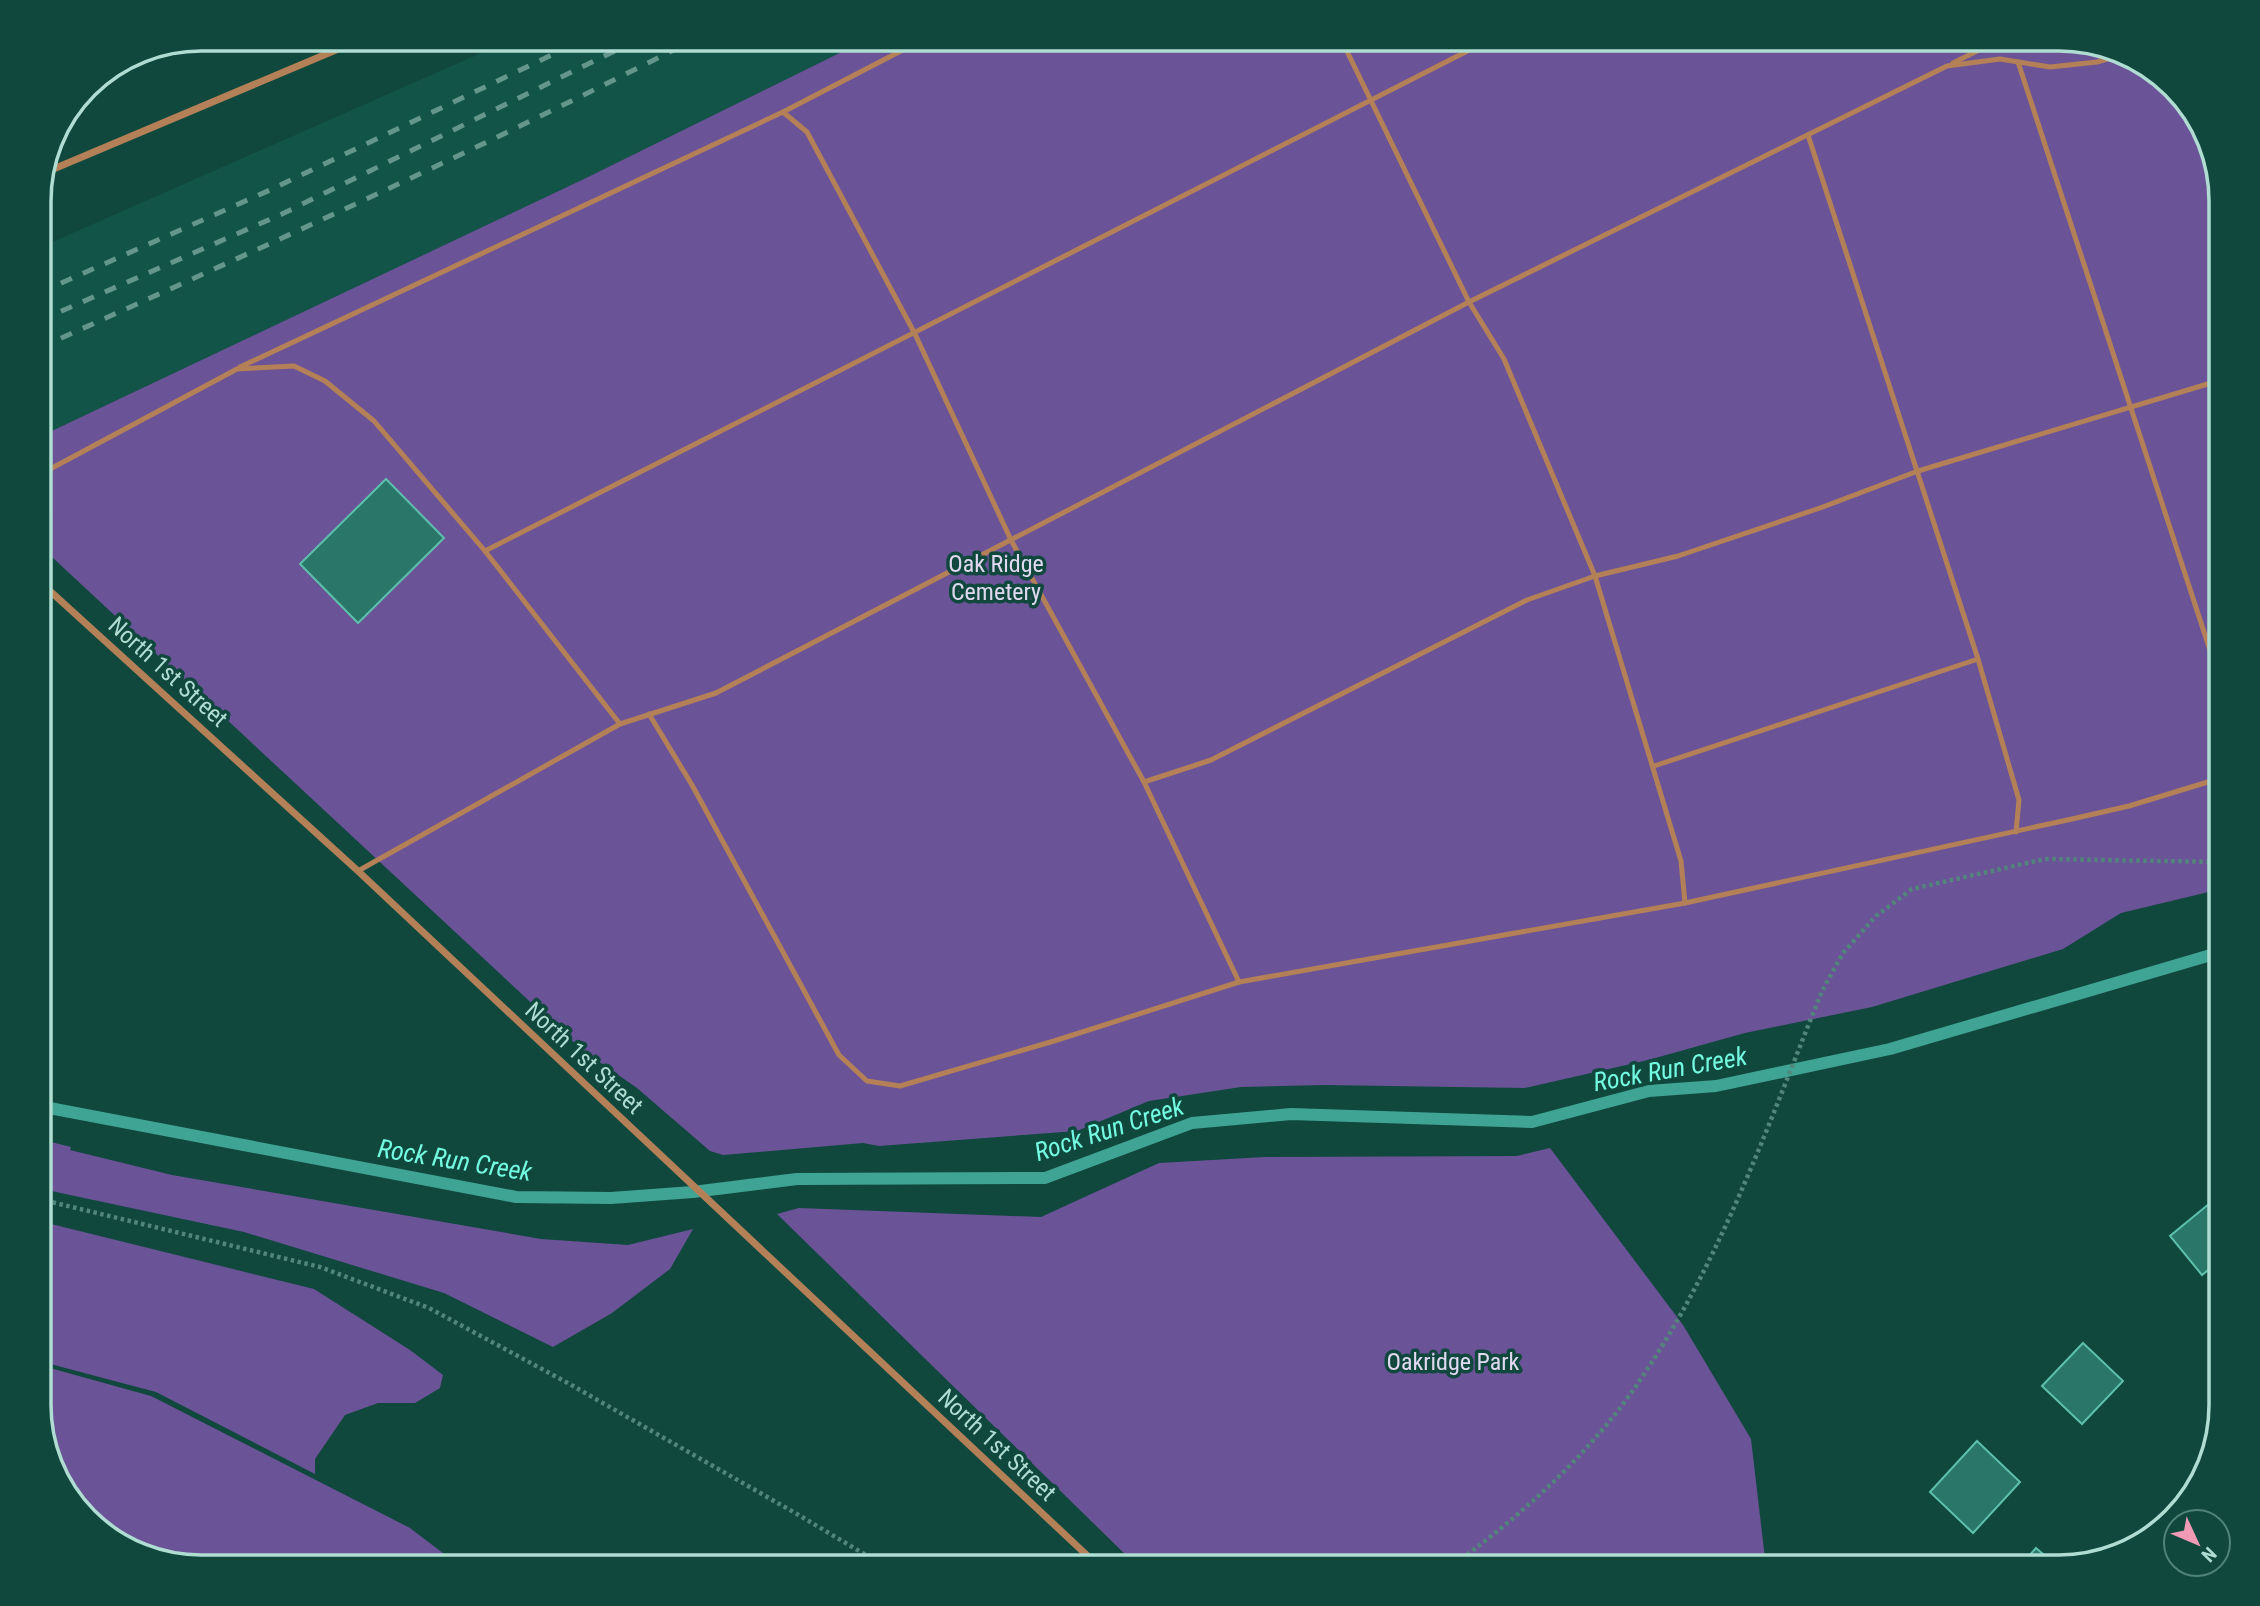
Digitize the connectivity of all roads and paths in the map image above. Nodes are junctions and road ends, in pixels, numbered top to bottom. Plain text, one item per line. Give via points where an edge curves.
1 (331, 51) edge
2 (899, 51) edge
3 (1347, 51) edge
4 (1467, 51) edge
5 (1978, 51) edge
6 (2107, 59) edge
7 (2018, 62) junction
8 (1947, 66) junction
9 (1370, 101) junction
10 (783, 112) junction
11 (1808, 135) junction
12 (55, 168) edge
13 (1469, 302) junction
14 (915, 334) junction
15 (237, 369) junction
16 (2209, 383) edge
17 (2129, 406) junction
18 (51, 469) edge
19 (1919, 471) junction
20 (1011, 540) junction
21 (485, 551) junction
22 (1595, 576) junction
23 (51, 592) edge
24 (2209, 648) edge
25 (1978, 659) junction
26 (649, 714) junction
27 (620, 724) junction
28 (1654, 766) junction
29 (1144, 782) junction
30 (2209, 782) edge
31 (2016, 832) junction
32 (2209, 862) edge
33 (358, 871) junction
34 (1685, 903) junction
35 (1239, 982) junction
36 (51, 1202) edge
37 (866, 1555) edge
38 (1084, 1555) edge
39 (1465, 1555) edge

1 - 12 street
2 - 10 lane
3 - 9 lane
4 - 9 lane
5 - 8 lane
6 - 7 lane via 2050,67
7 - 8 lane via 2000,59
7 - 17 lane
8 - 11 lane
9 - 13 lane
9 - 14 lane
10 - 14 lane via 807,132
10 - 15 lane
11 - 13 lane
11 - 19 lane
13 - 20 lane
13 - 22 lane via 1504,359
14 - 20 lane
14 - 21 lane
15 - 18 lane
15 - 21 lane via 294,366 325,381 374,421
16 - 17 lane
17 - 19 lane
17 - 24 lane
19 - 22 lane via 1678,556
19 - 25 lane
20 - 26 lane via 716,693
20 - 29 lane
21 - 27 lane
22 - 28 lane
22 - 29 lane via 1527,600 1211,760
23 - 33 street, North 1st Street
25 - 28 lane
25 - 31 lane via 2019,800
26 - 27 lane
26 - 35 lane via 838,1055 867,1081 900,1086
27 - 33 lane
28 - 34 lane via 1681,861
29 - 35 lane
30 - 31 lane
31 - 34 lane
32 - 39 path via 2045,859 1912,889 1875,916 1843,953 1822,991 1714,1252 1638,1385 1581,1453
33 - 38 street, North 1st Street
34 - 35 lane
36 - 37 path via 320,1267 429,1308 578,1388

